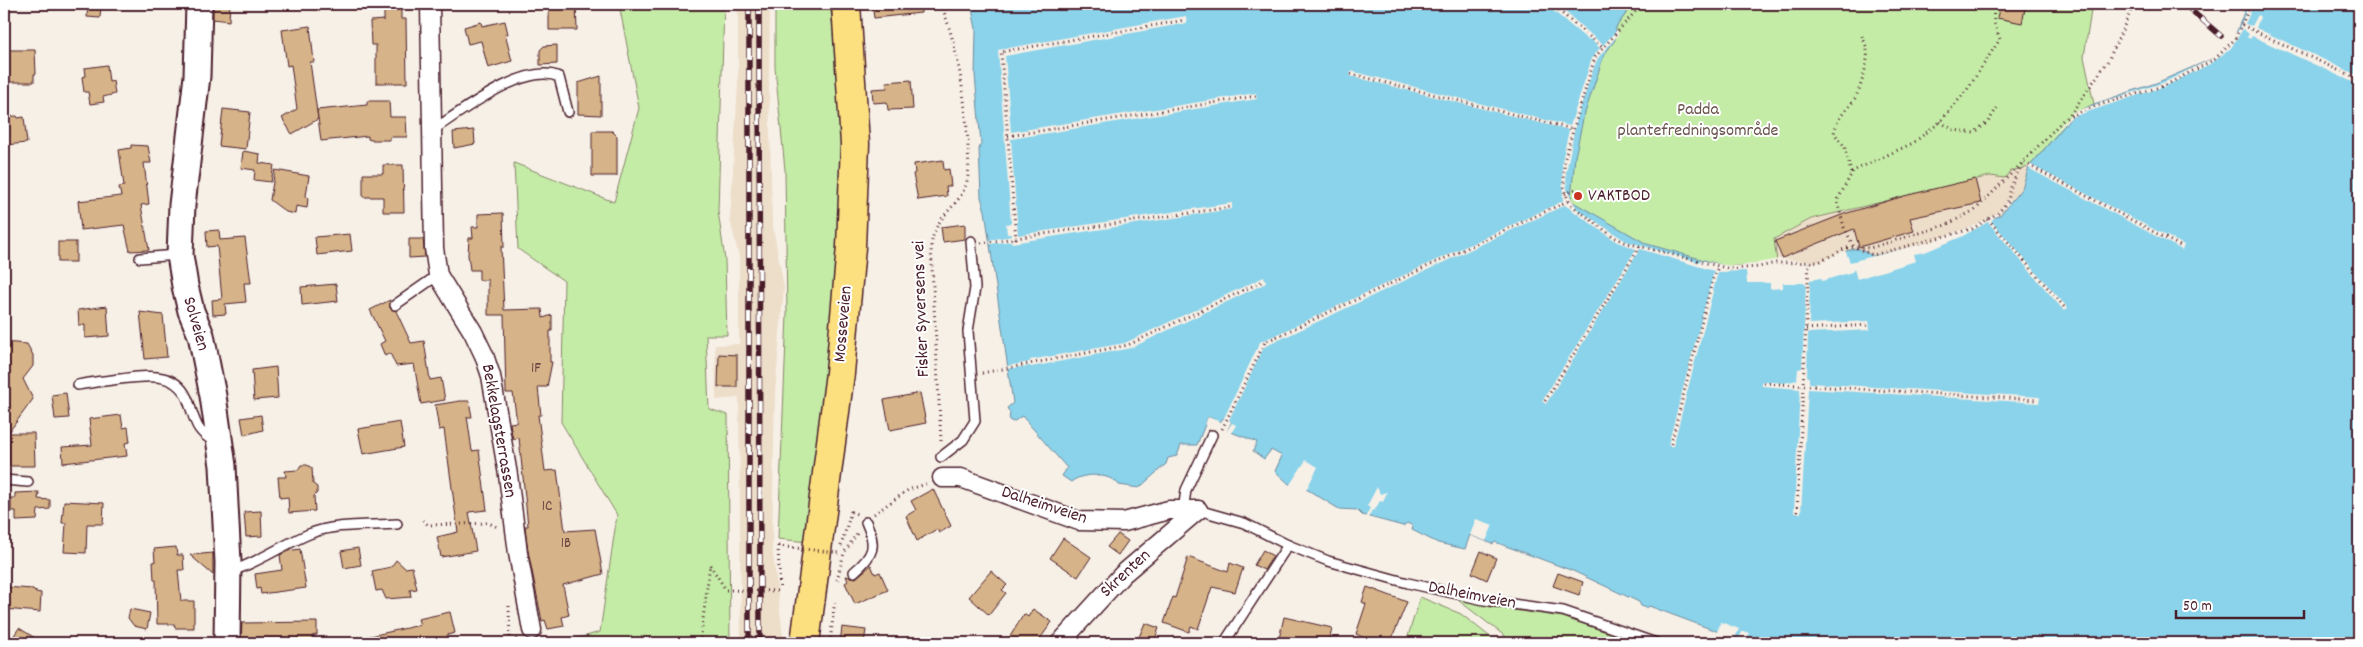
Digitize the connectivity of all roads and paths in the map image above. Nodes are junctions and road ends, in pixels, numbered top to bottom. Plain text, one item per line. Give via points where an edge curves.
1 (198, 4) edge
2 (430, 4) edge
3 (846, 4) edge
4 (941, 4) edge
5 (1551, 4) edge
6 (1642, 4) edge
7 (1993, 4) edge
8 (2134, 4) edge
9 (2251, 4) edge
10 (1185, 20) dead end
11 (2242, 26) junction
12 (1862, 36) dead end
13 (1603, 48) junction
14 (1351, 74) dead end
15 (2359, 80) edge
16 (1256, 96) dead end
17 (1997, 108) dead end
18 (568, 112) dead end
19 (2069, 117) junction
20 (1940, 122) junction
21 (1572, 129) junction
22 (433, 130) junction
23 (1008, 136) junction
24 (2023, 162) junction
25 (1851, 174) junction
26 (1576, 189) dead end
27 (1565, 194) junction
28 (1568, 201) junction
29 (1231, 207) dead end
30 (1988, 219) junction
31 (1016, 239) junction
32 (971, 242) joint
33 (1640, 246) junction
34 (1854, 247) junction
35 (2182, 247) dead end
36 (180, 255) junction
37 (140, 258) dead end
38 (1809, 262) junction
39 (1718, 267) junction
40 (438, 275) junction
41 (1263, 281) dead end
42 (395, 305) dead end
43 (2066, 309) dead end
44 (1868, 325) dead end
45 (1806, 329) junction
46 (972, 375) junction
47 (1764, 383) dead end
48 (78, 385) dead end
49 (1803, 386) junction
50 (2038, 400) dead end
51 (1545, 402) dead end
52 (1227, 420) dead end
53 (1212, 435) dead end
54 (1671, 444) dead end
55 (220, 446) junction
56 (941, 457) joint
57 (942, 478) joint
58 (4, 480) edge
59 (28, 482) dead end
60 (1190, 510) junction
61 (851, 512) dead end
62 (1798, 512) dead end
63 (423, 520) dead end
64 (866, 522) joint
65 (397, 524) dead end
66 (499, 535) dead end
67 (850, 544) dead end
68 (1288, 545) junction
69 (222, 568) junction
70 (854, 572) dead end
71 (836, 582) dead end
72 (836, 591) dead end
73 (509, 603) dead end
74 (532, 630) dead end
75 (227, 643) edge
76 (510, 643) edge
77 (700, 643) edge
78 (805, 643) edge
79 (830, 643) edge
80 (1060, 643) edge
81 (1224, 643) edge
82 (1656, 643) edge

1 - 36 street, Solveien via 196,94 182,205
2 - 22 street, Bekkelagsterrassen
3 - 78 highway, Mosseveien via 854,107 851,247 840,373
4 - 56 path, Fisker Syversens vei via 948,22 964,99 969,166 963,191 938,221 931,247
5 - 13 path
6 - 13 path
7 - 20 path via 1994,23 2000,39 1967,90
8 - 19 path via 2108,61
9 - 11 path
10 - 23 path via 1001,52
11 - 15 path
11 - 19 path via 2235,39 2215,59 2166,85
12 - 25 path via 1868,58 1862,82 1854,100 1838,117 1834,133 1845,147
13 - 21 path via 1595,57
14 - 21 path
16 - 23 path
17 - 20 path via 1988,122 1974,133 1954,130
18 - 22 lane via 558,77 547,74 494,89
19 - 24 path
20 - 25 path via 1913,143
21 - 27 path via 1564,160
22 - 40 street, Bekkelagsterrassen via 434,248
23 - 31 path
24 - 30 path via 2011,186 2008,201
24 - 34 path via 1974,210 1946,225 1870,248
24 - 35 path
25 - 34 path via 1837,201
26 - 27 path
27 - 28 path
28 - 33 path via 1614,237
28 - 52 path via 1265,342
29 - 31 path
30 - 34 path via 1972,229 1873,255
30 - 43 path
31 - 32 path
32 - 46 lane via 975,288 968,331
33 - 39 path
33 - 51 path
34 - 38 path via 1819,262
36 - 37 lane
36 - 55 street, Solveien via 191,311 200,334
38 - 39 path via 1730,269
38 - 45 path
39 - 54 path
40 - 42 lane
40 - 74 street, Bekkelagsterrassen via 473,332 491,376
41 - 46 path via 1128,346
44 - 45 path
45 - 49 path
46 - 56 lane via 975,421 963,440
47 - 49 path
48 - 55 lane via 150,376 168,378 186,394 199,431
49 - 50 path
49 - 62 path
53 - 60 lane via 1186,490
55 - 69 street, Solveien
57 - 60 street, Dalheimveien via 961,478 1079,521 1124,522 1154,513
57 - 64 path via 908,490
58 - 59 lane
60 - 68 lane, Dalheimveien via 1244,523
60 - 80 street, Skrenten via 1123,574
61 - 77 path, bridge via 839,553 778,546 780,591 726,590 710,564
63 - 66 path via 428,526 492,523
64 - 70 lane via 872,553
65 - 69 lane via 310,533 242,568
67 - 71 path via 844,553
68 - 81 lane
68 - 82 lane, Dalheimveien via 1328,561 1408,584 1484,600 1563,611
69 - 75 street, Solveien
72 - 79 path
73 - 76 path

